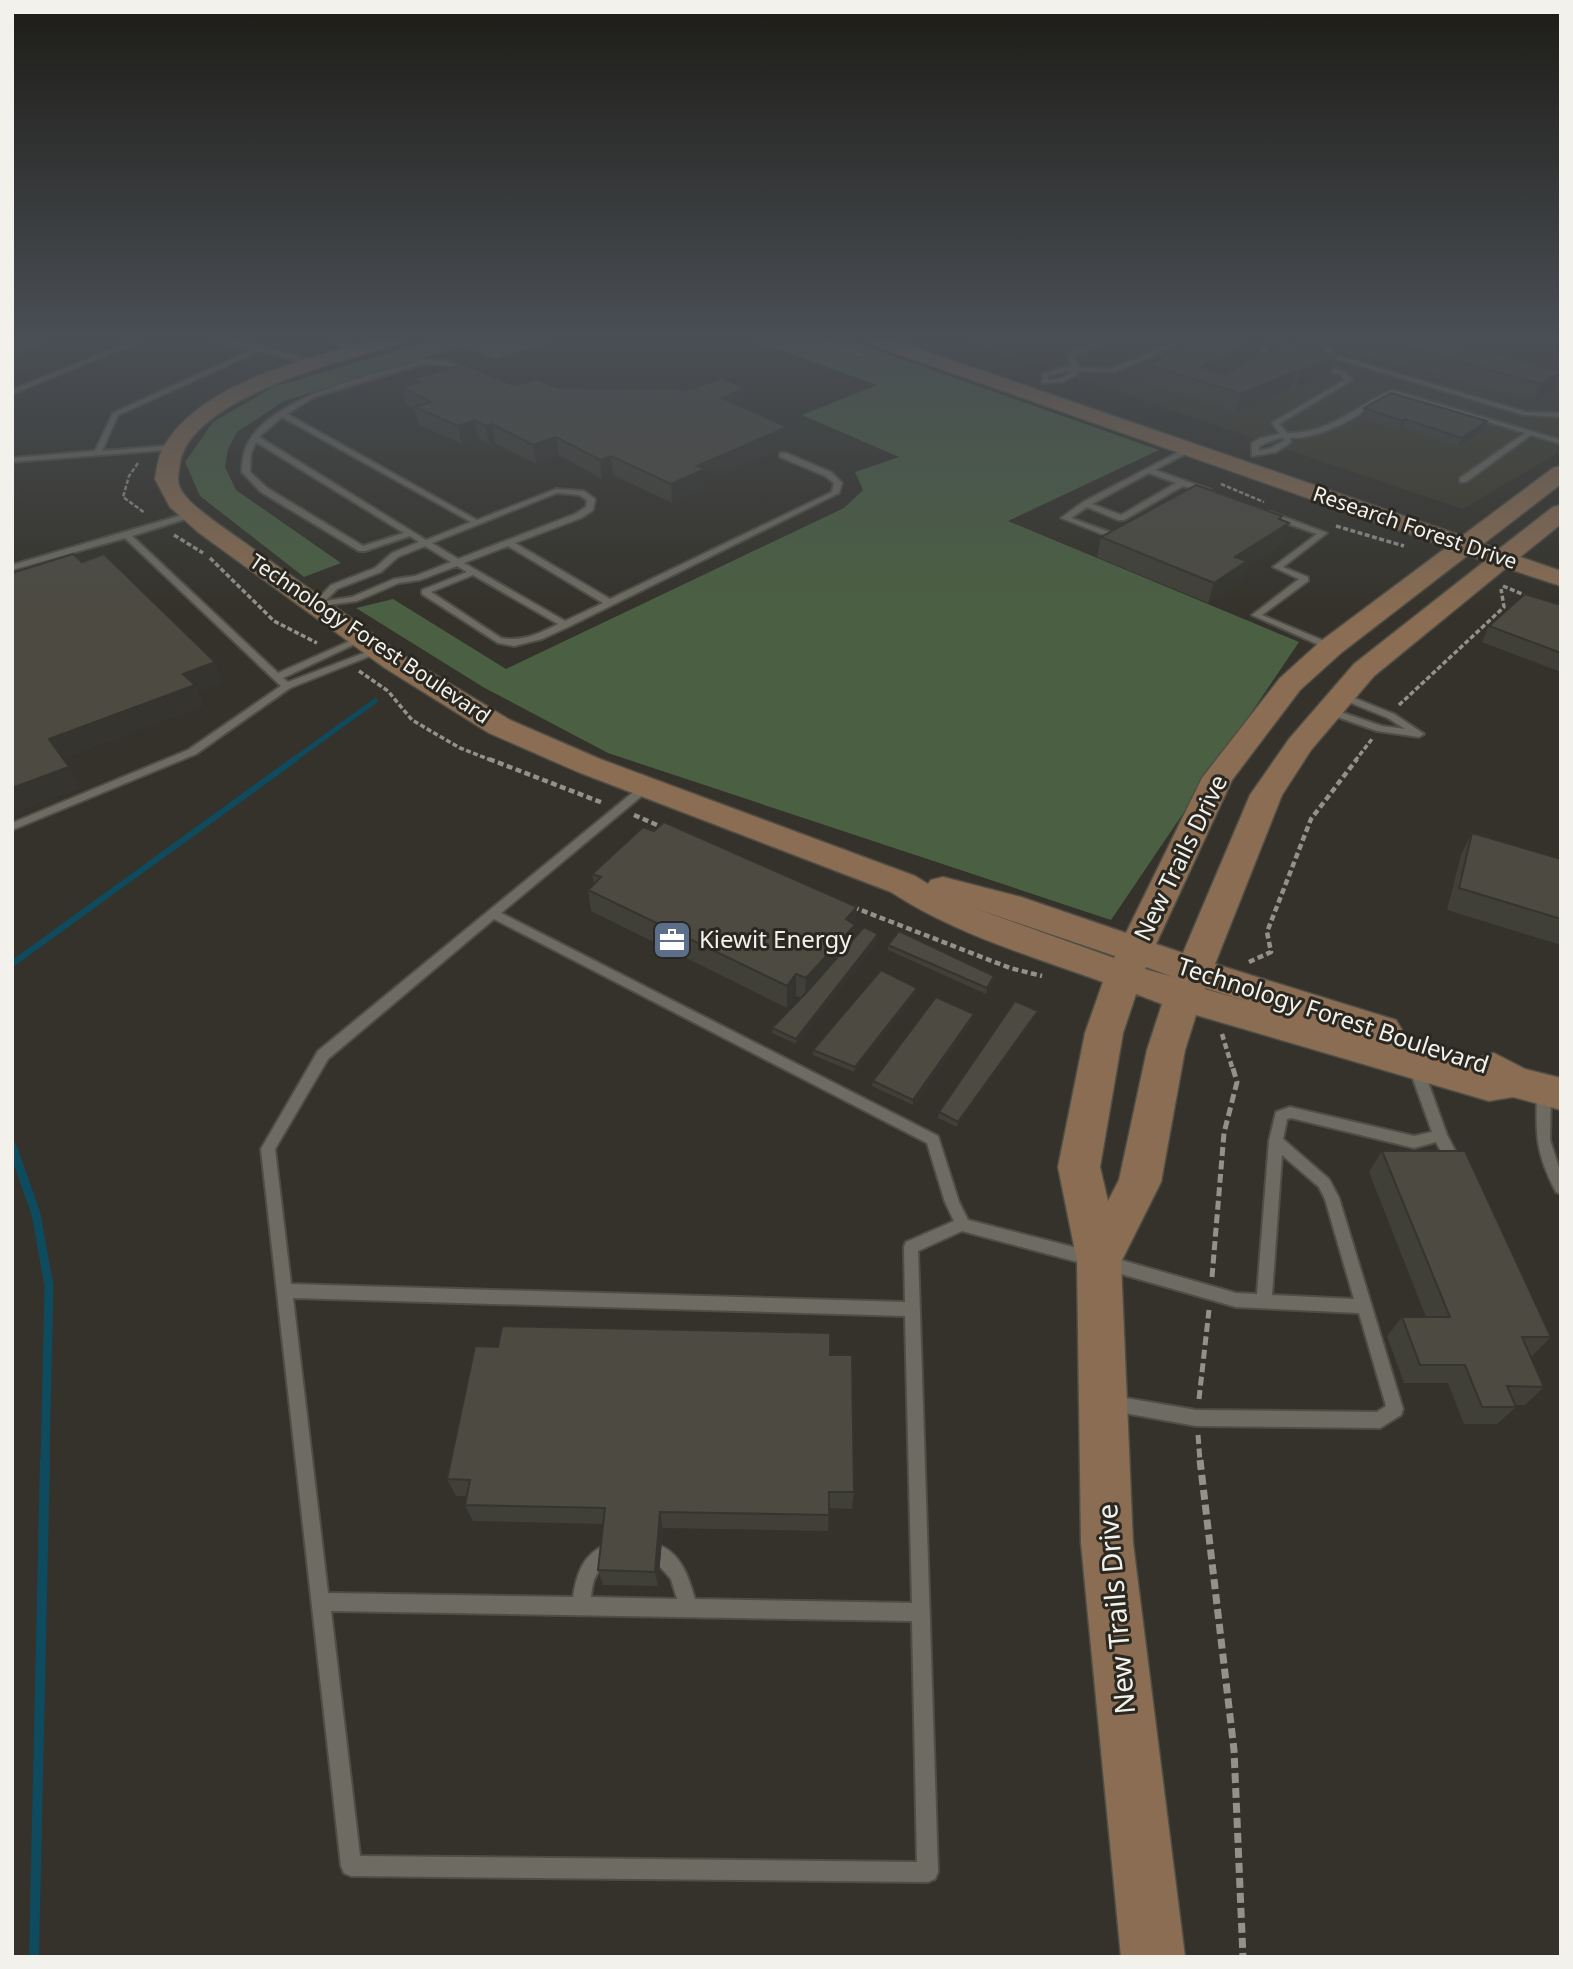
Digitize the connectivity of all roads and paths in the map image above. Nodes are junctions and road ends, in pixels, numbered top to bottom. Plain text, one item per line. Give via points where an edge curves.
1 (107, 431) edge
2 (188, 431) edge
3 (260, 431) edge
4 (312, 431) edge
5 (1136, 431) edge
6 (1188, 431) edge
7 (1280, 431) edge
8 (1320, 431) edge
9 (1523, 431) edge
10 (1530, 433) junction
11 (1283, 435) junction
12 (255, 439) junction
13 (1561, 442) edge
14 (175, 447) junction
15 (1188, 449) junction
16 (145, 450) junction
17 (97, 454) junction
18 (783, 454) edge
19 (1255, 454) junction
20 (12, 460) edge
21 (1148, 470) junction
22 (1561, 473) edge
23 (1463, 480) dead end
24 (1181, 482) junction
25 (1220, 496) edge
26 (1086, 503) junction
27 (1259, 510) edge
28 (1561, 512) edge
29 (192, 514) junction
30 (476, 522) junction
31 (160, 525) junction
32 (410, 534) junction
33 (128, 536) junction
34 (1112, 536) edge
35 (1472, 539) junction
36 (509, 542) junction
37 (425, 543) junction
38 (1561, 559) edge
39 (460, 562) junction
40 (1508, 563) junction
41 (12, 568) edge
42 (472, 572) junction
43 (1561, 579) edge
44 (610, 603) junction
45 (317, 605) junction
46 (565, 625) junction
47 (372, 644) junction
48 (1331, 647) junction
49 (333, 652) junction
50 (347, 663) junction
51 (278, 677) junction
52 (1290, 684) junction
53 (287, 686) junction
54 (1336, 703) junction
55 (1391, 716) junction
56 (1380, 729) junction
57 (646, 787) junction
58 (619, 810) junction
59 (12, 827) edge
60 (676, 832) edge
61 (851, 906) edge
62 (495, 915) junction
63 (1130, 962) junction
64 (1047, 977) dead end
65 (1188, 984) junction
66 (1229, 996) junction
67 (1414, 1064) junction
68 (1539, 1088) edge
69 (1440, 1135) junction
70 (1276, 1141) junction
71 (1464, 1182) edge
72 (1561, 1188) edge
73 (962, 1224) junction
74 (1099, 1261) junction
75 (1211, 1291) junction
76 (283, 1292) junction
77 (1264, 1301) junction
78 (1365, 1306) junction
79 (912, 1309) junction
80 (1103, 1402) junction
81 (1196, 1418) junction
82 (607, 1553) edge
83 (661, 1555) edge
84 (320, 1602) junction
85 (580, 1607) junction
86 (689, 1608) junction
87 (920, 1612) junction
88 (1153, 1957) edge
89 (1243, 1957) edge

1 - 17 lane
2 - 14 street, Technology Forest Boulevard
3 - 12 lane
4 - 30 lane
5 - 15 street, Research Forest Drive
6 - 19 street, Research Forest Drive
7 - 11 lane
8 - 11 lane
9 - 10 lane
10 - 13 lane
10 - 23 lane
11 - 19 lane via 1269,436 1255,445
11 - 19 lane via 1289,442
12 - 32 lane
12 - 32 lane via 245,454 246,472 264,490 362,548
14 - 16 lane
14 - 29 street, Technology Forest Boulevard via 166,480 173,496
15 - 21 lane
15 - 35 street, Research Forest Drive
16 - 17 lane
16 - 31 path via 129,475 123,497
17 - 20 lane
18 - 44 lane via 828,474 838,483 835,493
19 - 35 street, Research Forest Drive
21 - 24 lane
21 - 26 lane
22 - 35 street, New Trails Drive
24 - 25 lane
24 - 26 lane via 1121,518
26 - 34 lane via 1065,518
27 - 48 lane via 1323,533 1277,567 1305,579 1256,615
28 - 40 street, New Trails Drive
29 - 31 lane
29 - 45 street, Technology Forest Boulevard
30 - 36 lane via 556,491 591,499 590,508 578,516
30 - 37 lane
31 - 33 lane
31 - 49 path via 207,556 274,621
32 - 37 lane
33 - 41 lane
33 - 51 lane
35 - 40 street, Research Forest Drive
35 - 48 street, New Trails Drive
36 - 39 lane
36 - 44 lane
37 - 39 lane
37 - 45 lane via 395,555 378,570 334,587
38 - 40 street, Research Forest Drive
39 - 42 lane
39 - 45 lane via 354,599
40 - 43 street, Research Forest Drive
40 - 54 street, New Trails Drive via 1364,670
40 - 55 path via 1500,591 1504,607 1431,672
42 - 46 lane
42 - 46 lane via 425,592 498,640 514,643
44 - 46 lane
45 - 47 street, Technology Forest Boulevard
47 - 49 lane
47 - 50 lane
47 - 57 street, Technology Forest Boulevard via 479,716 524,739
48 - 52 street, New Trails Drive
49 - 51 lane
50 - 53 lane
50 - 58 path via 388,691 412,720 460,748
51 - 53 lane
52 - 54 street
52 - 63 street, New Trails Drive via 1217,778
53 - 59 lane via 192,752
54 - 55 lane
54 - 56 lane
54 - 65 street, New Trails Drive via 1266,794
55 - 56 lane via 1419,734
56 - 66 path via 1311,819 1267,932 1271,953 1239,966
57 - 58 lane
57 - 63 street, Technology Forest Boulevard via 903,884 937,906 976,922
58 - 60 path
58 - 62 lane
61 - 64 path via 1010,968
62 - 73 lane via 933,1140
62 - 76 lane via 323,1055 268,1149
63 - 65 street, Technology Forest Boulevard
63 - 74 street, New Trails Drive via 1104,1033 1079,1167
65 - 66 street, Technology Forest Boulevard
65 - 74 street, New Trails Drive via 1166,1050 1140,1182
66 - 67 street
66 - 68 street, Technology Forest Boulevard via 1488,1063
66 - 75 path via 1219,1025 1237,1082 1224,1133
67 - 68 street via 1489,1085
67 - 69 lane
68 - 72 lane via 1543,1147
69 - 70 lane via 1414,1142 1290,1112 1281,1116
69 - 71 lane
70 - 77 lane
70 - 78 lane via 1324,1183
73 - 74 lane
73 - 79 lane via 911,1247
74 - 75 lane
74 - 80 street, New Trails Drive
75 - 77 lane via 1236,1300
75 - 81 path
76 - 79 lane
76 - 84 lane
77 - 78 lane
78 - 81 lane via 1395,1409 1380,1420
79 - 87 lane
80 - 81 lane
80 - 88 street, New Trails Drive via 1107,1543
81 - 89 path via 1234,1750
82 - 85 lane via 593,1561 587,1572
83 - 86 lane via 678,1574
84 - 85 lane
84 - 87 lane via 351,1866 928,1872
85 - 86 lane
86 - 87 lane

